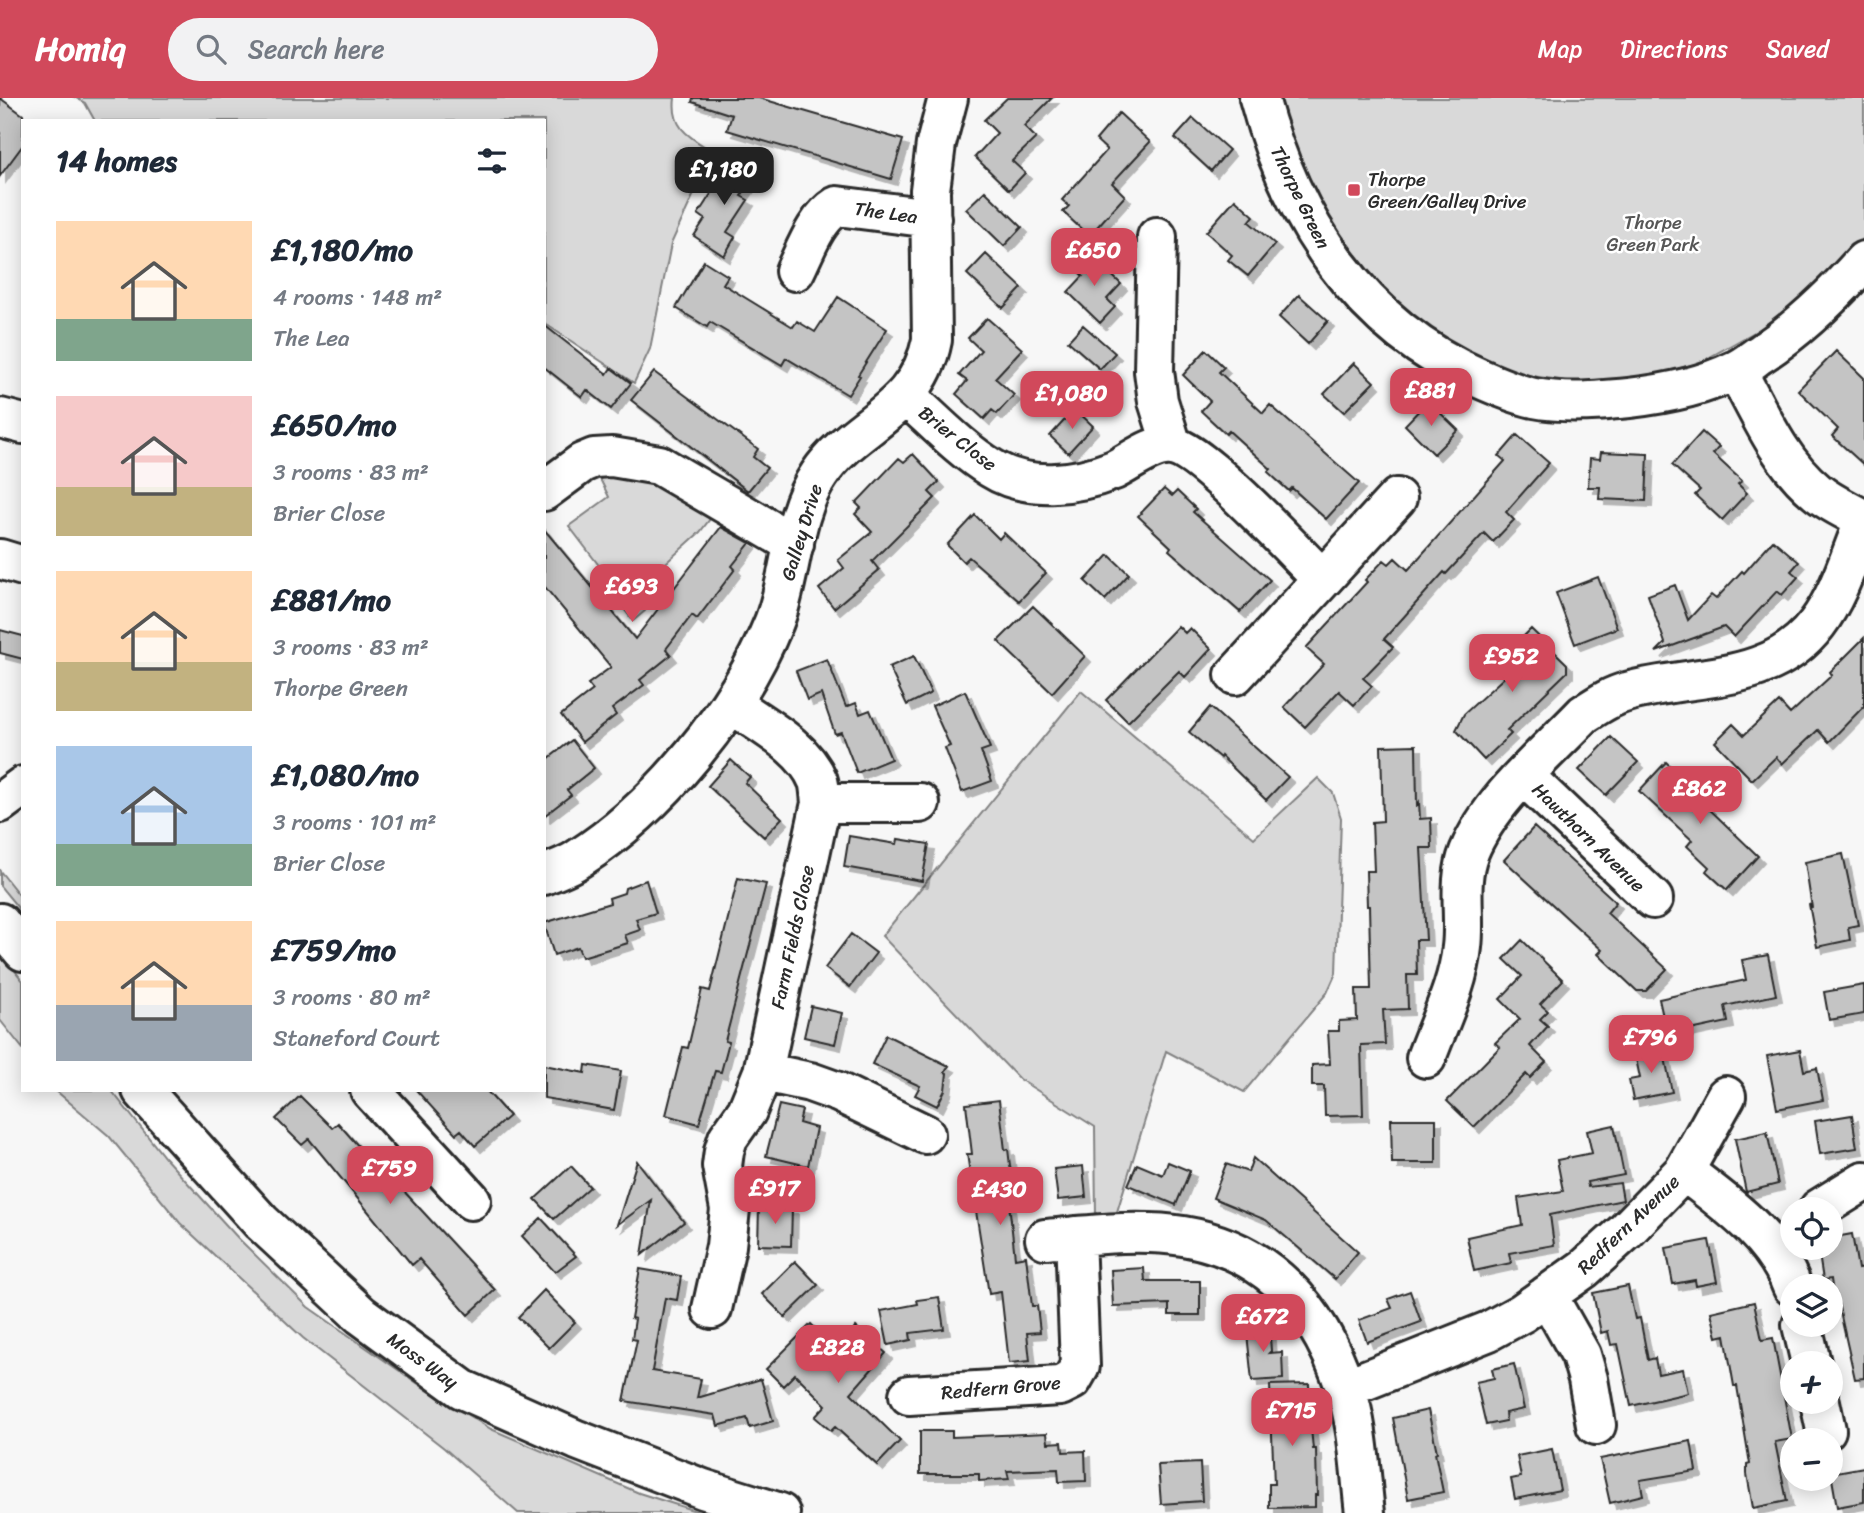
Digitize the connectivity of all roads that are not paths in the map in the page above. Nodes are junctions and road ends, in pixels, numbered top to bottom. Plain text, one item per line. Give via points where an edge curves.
1 (948, 98) edge
2 (1259, 98) edge
3 (930, 218) junction
4 (1157, 237) dead end
5 (1864, 261) edge
6 (794, 271) dead end
7 (1737, 370) junction
8 (906, 396) junction
9 (0, 418) edge
10 (21, 423) edge
11 (1172, 446) junction
12 (546, 490) edge
13 (1397, 498) dead end
14 (1864, 521) edge
15 (794, 544) junction
16 (0, 559) edge
17 (21, 565) edge
18 (1322, 579) junction
19 (1235, 675) dead end
20 (732, 704) junction
21 (1524, 776) junction
22 (21, 787) edge
23 (0, 803) edge
24 (821, 803) junction
25 (920, 803) dead end
26 (546, 874) edge
27 (1653, 899) dead end
28 (0, 923) edge
29 (21, 949) edge
30 (1426, 1058) dead end
31 (763, 1072) junction
32 (144, 1092) edge
33 (372, 1092) edge
34 (1726, 1096) dead end
35 (925, 1134) dead end
36 (1684, 1171) junction
37 (1864, 1181) edge
38 (1838, 1197) edge
39 (471, 1200) dead end
40 (1780, 1237) edge
41 (1547, 1296) junction
42 (712, 1309) dead end
43 (1346, 1388) junction
44 (909, 1395) dead end
45 (1596, 1425) dead end
46 (780, 1513) edge
47 (1365, 1513) edge

1 - 3 street, Galley Drive via 936,144
2 - 7 street, Thorpe Green via 1278,159 1325,250 1366,301 1409,339 1453,367 1534,398 1580,402 1640,397 1689,387
3 - 6 street, The Lea via 837,206 822,219
3 - 8 street, Galley Drive via 932,340 930,353
4 - 11 street via 1154,371
5 - 7 street, Thorpe Green via 1831,298 1782,340
7 - 14 street via 1798,475 1819,494
8 - 11 street, Brier Close via 992,469 1013,478 1045,484 1073,482 1115,469 1156,448
8 - 15 street, Galley Drive via 838,453 819,475
9 - 10 street
11 - 18 street via 1212,471
12 - 15 street via 594,458 659,465
13 - 18 street
14 - 21 street, Hawthorn Avenue via 1832,599 1797,645 1745,672 1658,685 1601,702
15 - 20 street, Galley Drive via 775,620
16 - 17 street
18 - 19 street
20 - 24 street, Farm Fields Close via 809,763 819,783
20 - 26 street, Galley Drive via 647,803 577,860
21 - 27 street, Hawthorn Avenue
21 - 30 street, Hawthorn Avenue via 1495,807 1468,855 1459,972
22 - 23 street
24 - 25 street
24 - 31 street, Farm Fields Close
28 - 29 street
31 - 35 street via 838,1092
31 - 42 street, Farm Fields Close via 724,1151 722,1166 730,1209
32 - 46 street, Moss Way via 261,1222 361,1315 462,1389 577,1440
33 - 39 street
34 - 36 street, Redfern Avenue
36 - 40 street via 1736,1212
36 - 41 street, Redfern Avenue via 1625,1232
37 - 38 street
41 - 43 street, Redfern Avenue via 1489,1331
41 - 45 street via 1580,1355
43 - 44 street, Redfern Grove via 1314,1320 1267,1269 1213,1243 1156,1234 1060,1238 1080,1366 1072,1380 1060,1386
43 - 47 street, Redfern Grove

